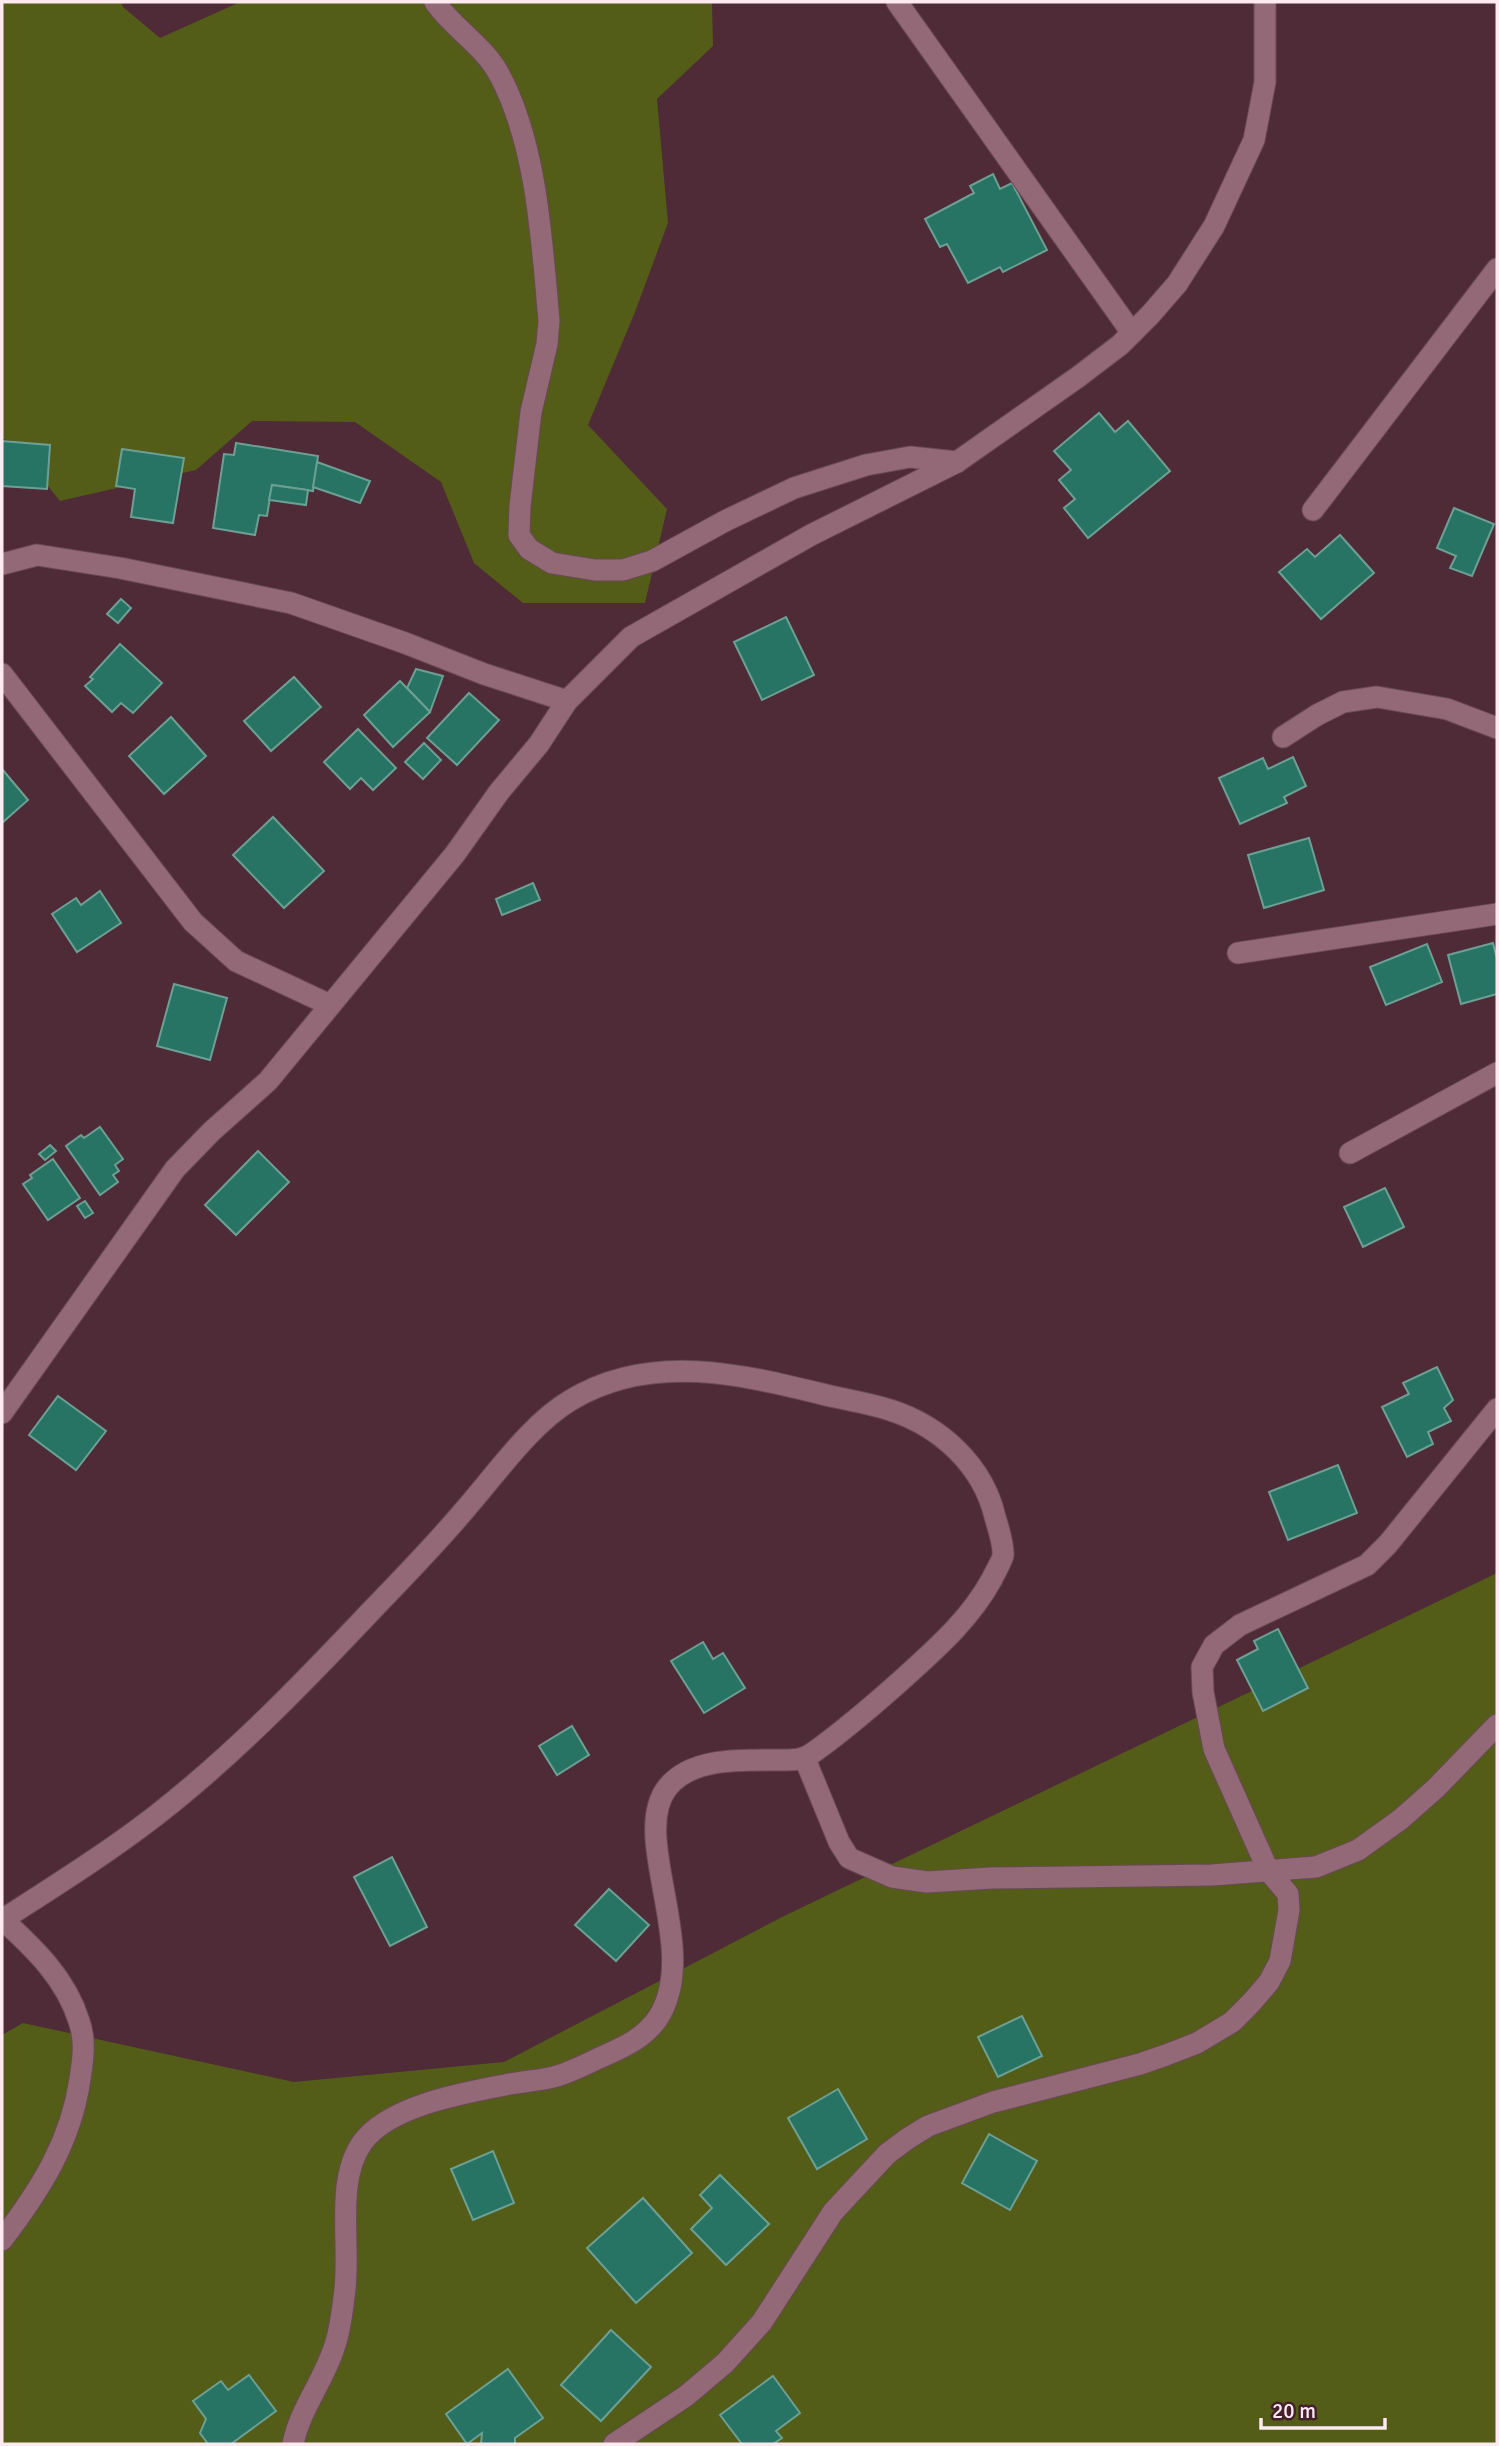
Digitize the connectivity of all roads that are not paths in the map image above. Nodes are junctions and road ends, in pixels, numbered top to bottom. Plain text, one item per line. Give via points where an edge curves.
1 (435, 2) edge
2 (897, 2) edge
3 (1265, 2) edge
4 (1497, 269) edge
5 (1132, 333) junction
6 (957, 462) junction
7 (1312, 510) dead end
8 (2, 564) edge
9 (2, 674) edge
10 (567, 701) junction
11 (1497, 728) edge
12 (1283, 737) dead end
13 (1497, 914) edge
14 (1238, 953) dead end
15 (330, 1005) junction
16 (1497, 1073) edge
17 (1350, 1153) dead end
18 (1497, 1409) edge
19 (2, 1413) edge
20 (1497, 1725) edge
21 (805, 1759) junction
22 (1268, 1870) junction
23 (3, 1920) edge
24 (2, 2240) edge
25 (293, 2444) edge
26 (614, 2444) edge

1 - 6 street via 498,72 516,111 530,161 549,321 531,412 520,506 519,535 529,549 552,564 622,570 652,561 794,488 866,465 910,457
2 - 5 street
3 - 5 street via 1265,82 1254,139 1214,226 1177,284
4 - 7 street
5 - 6 street
6 - 10 street via 811,535 631,637
8 - 10 street via 37,555 292,603
9 - 15 street via 193,922 236,961
10 - 15 street via 455,854
11 - 12 street via 1447,709 1377,697 1343,702
13 - 14 street
15 - 19 street via 268,1080 176,1169
16 - 17 street
18 - 22 street via 1367,1565 1240,1625 1214,1645 1202,1667 1214,1749
20 - 22 street via 1436,1788 1358,1850 1316,1867
21 - 22 street via 849,1858 892,1877 927,1882
21 - 23 street via 953,1634 982,1598 1003,1557 994,1508 973,1466 942,1436 894,1411 710,1372 655,1371 613,1380 566,1402 519,1445 452,1525 253,1733 153,1818
21 - 25 street via 745,1760 688,1770 671,1782 658,1802 656,1828 673,1968 661,2013 640,2038 557,2076 499,2086 404,2112 368,2134 348,2174 346,2287 335,2346 298,2421
22 - 26 street via 1288,1894 1280,1961 1269,1982 1232,2022 1166,2055 993,2102 928,2126 907,2139 833,2212 762,2322 725,2363
23 - 24 street via 54,1971 79,2021 85,2045 71,2126 41,2185

